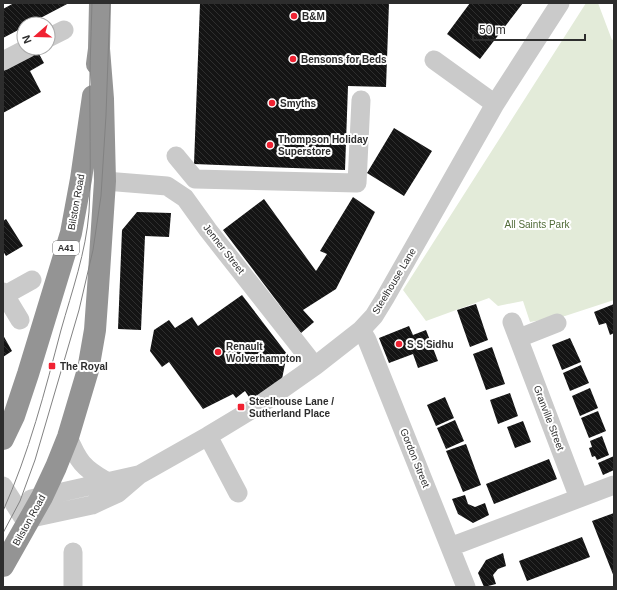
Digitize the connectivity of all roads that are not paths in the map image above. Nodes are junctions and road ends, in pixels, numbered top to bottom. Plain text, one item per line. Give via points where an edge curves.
1 (100, 3) edge
2 (560, 3) edge
3 (99, 49) junction
4 (16, 54) edge
5 (434, 60) dead end
6 (3, 61) edge
7 (361, 100) dead end
8 (495, 104) junction
9 (105, 181) junction
10 (172, 189) junction
11 (32, 280) dead end
12 (4, 293) edge
13 (20, 320) dead end
14 (557, 323) dead end
15 (361, 330) junction
16 (315, 366) junction
17 (8, 421) edge
18 (208, 436) junction
19 (68, 437) junction
20 (3, 439) edge
21 (139, 475) junction
22 (106, 481) junction
23 (614, 485) edge
24 (238, 493) dead end
25 (6, 497) edge
26 (42, 497) junction
27 (579, 498) junction
28 (30, 519) junction
29 (450, 547) junction
30 (73, 552) dead end
31 (3, 566) edge
32 (73, 587) edge
33 (466, 587) edge

1 - 3 highway, Bilston Road / A41
2 - 8 street, Steelhouse Lane
3 - 9 highway, Bilston Road / A41
3 - 17 highway, Bilston Road / A41 via 71,233 28,374
4 - 6 street
5 - 8 street
7 - 10 street via 357,183 195,179 181,163
8 - 15 street, Steelhouse Lane via 385,298
9 - 10 street, Jenner Street via 167,186
9 - 19 highway, Bilston Road / A41 via 95,330 88,370
10 - 16 street, Jenner Street via 185,198
11 - 12 street
12 - 13 street
14 - 27 street, Granville Street via 515,330
15 - 16 street, Steelhouse Lane
15 - 29 street, Gordon Street
16 - 18 street, Steelhouse Lane
17 - 20 highway, Bilston Road / A41
18 - 21 street, Steelhouse Lane
18 - 24 street
19 - 22 street via 83,466
19 - 26 highway, Bilston Road / A41
21 - 22 street, Steelhouse Lane
21 - 28 street, Steelhouse Lane via 118,493 92,505
22 - 26 street, Steelhouse Lane
23 - 27 street
25 - 26 street, Steelhouse Lane
25 - 28 street, Steelhouse Lane via 22,516
26 - 28 highway, Bilston Road / A41
27 - 29 street
28 - 31 highway, Bilston Road / A41
29 - 33 street, Gordon Street
30 - 32 street

